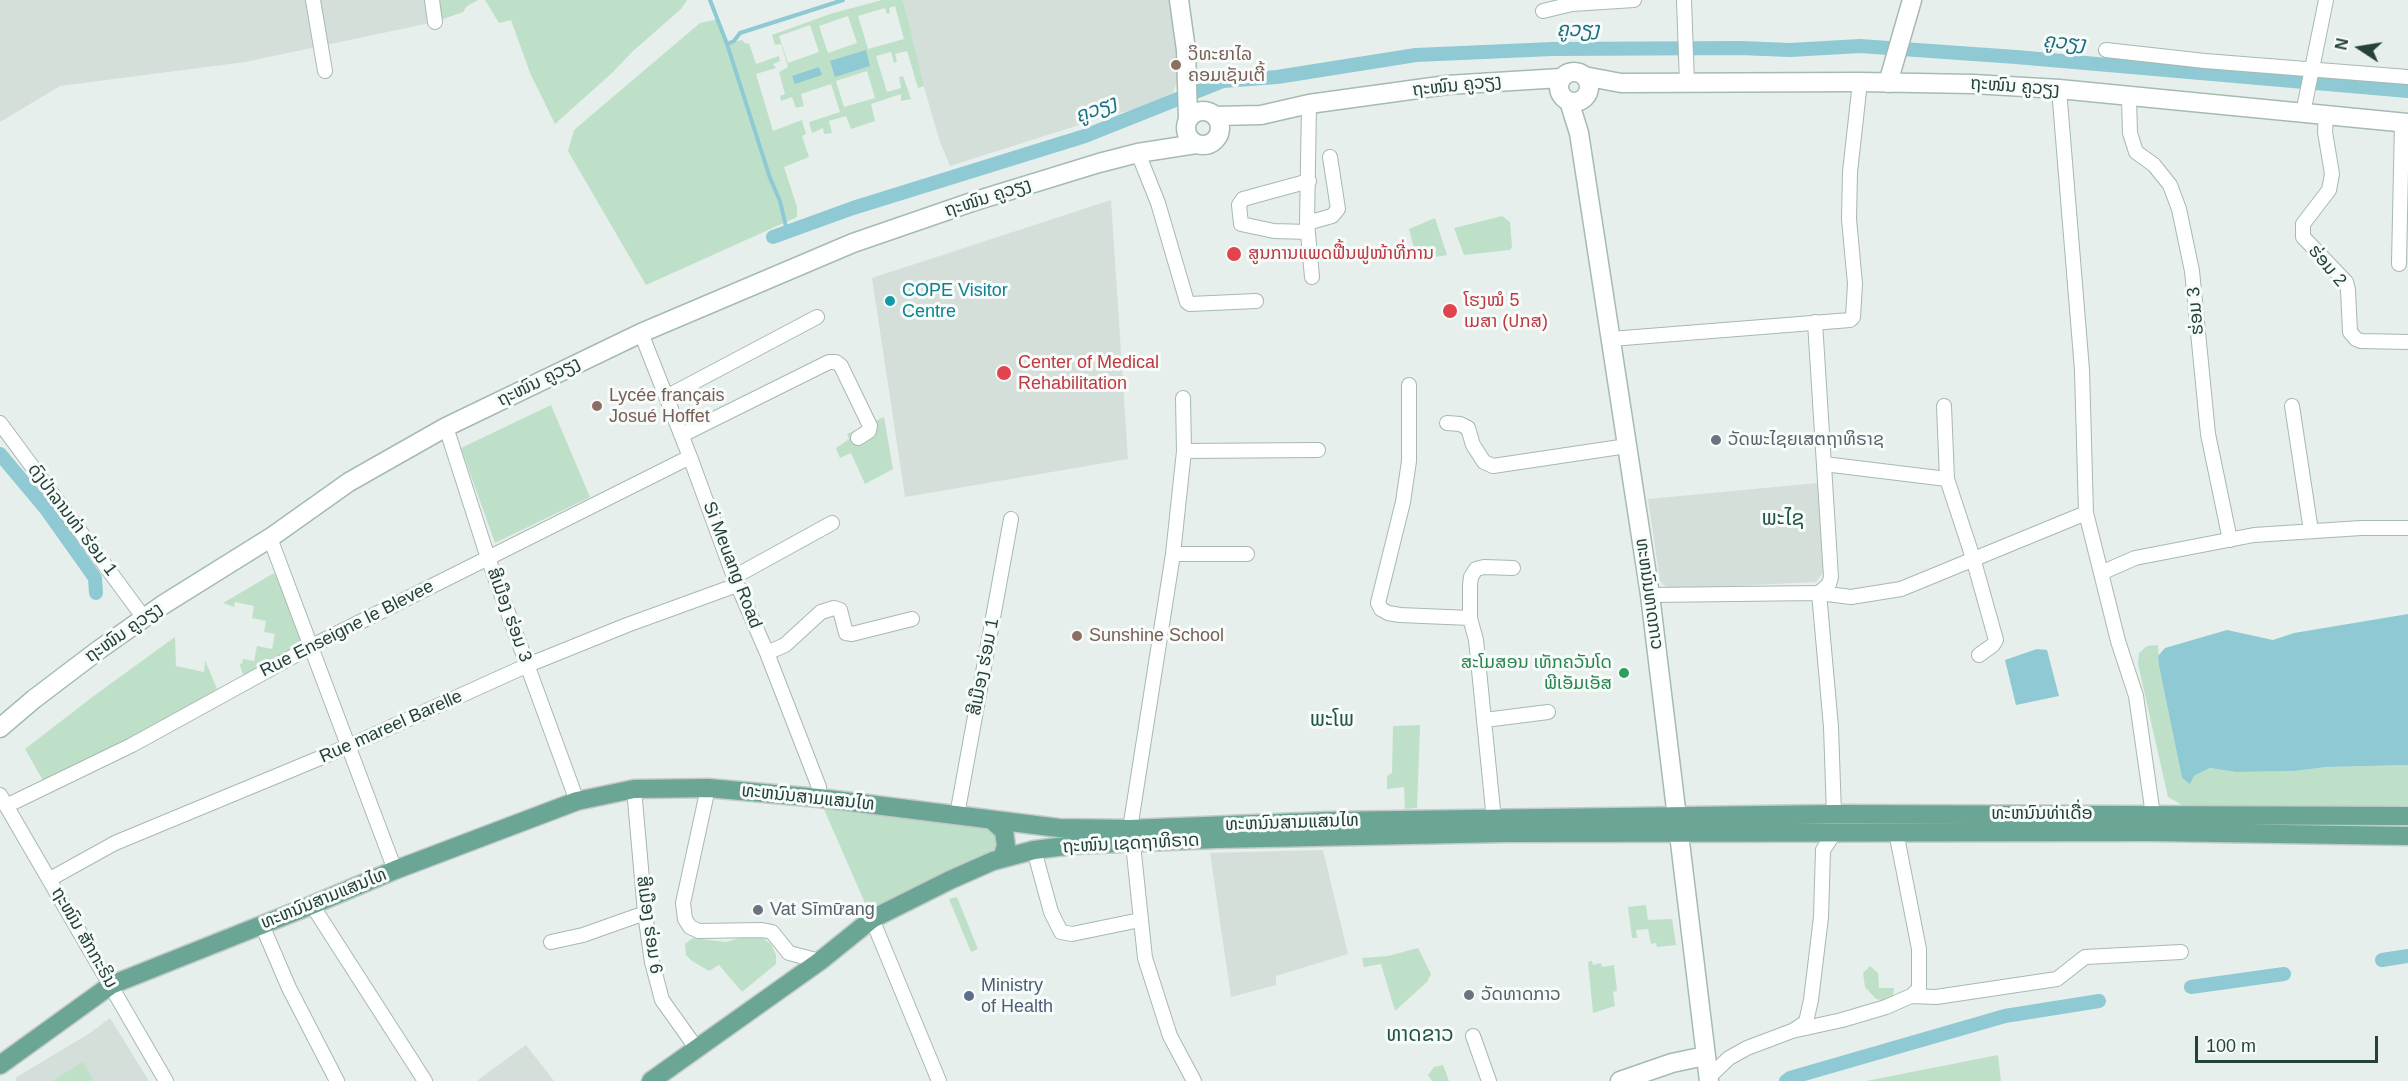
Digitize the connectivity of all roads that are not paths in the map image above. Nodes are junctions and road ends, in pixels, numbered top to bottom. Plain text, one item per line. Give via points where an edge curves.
1 (313, 0) edge
2 (432, 0) edge
3 (1179, 0) edge
4 (1634, 0) edge
5 (1684, 0) edge
6 (1912, 0) edge
7 (2326, 0) edge
8 (1543, 11) dead end
9 (435, 22) dead end
10 (2106, 50) dead end
11 (325, 70) dead end
12 (2313, 72) junction
13 (1584, 76) junction
14 (1890, 76) junction
15 (2408, 77) edge
16 (1562, 78) junction
17 (1686, 78) junction
18 (1511, 80) junction
19 (1860, 81) junction
20 (1621, 83) junction
21 (2059, 89) junction
22 (1576, 98) junction
23 (2129, 98) junction
24 (1309, 104) junction
25 (2304, 108) junction
26 (1197, 114) junction
27 (2326, 114) junction
28 (1261, 115) junction
29 (2405, 123) edge
30 (1215, 140) junction
31 (1196, 144) junction
32 (1138, 153) junction
33 (1330, 158) dead end
34 (1309, 181) junction
35 (1307, 227) junction
36 (2399, 264) dead end
37 (1312, 278) dead end
38 (1256, 301) dead end
39 (817, 317) dead end
40 (1815, 322) junction
41 (641, 333) junction
42 (1611, 339) junction
43 (2408, 342) edge
44 (1409, 385) dead end
45 (666, 397) junction
46 (1184, 398) dead end
47 (1944, 406) dead end
48 (2292, 406) dead end
49 (0, 423) edge
50 (1447, 423) dead end
51 (446, 427) junction
52 (681, 435) junction
53 (858, 438) dead end
54 (1627, 446) junction
55 (1318, 450) dead end
56 (1184, 451) junction
57 (690, 457) junction
58 (1824, 464) junction
59 (1947, 478) junction
60 (2086, 513) junction
61 (1011, 519) dead end
62 (832, 523) dead end
63 (2408, 528) edge
64 (2311, 531) junction
65 (270, 538) junction
66 (2230, 540) junction
67 (1173, 554) junction
68 (1247, 554) dead end
69 (488, 558) junction
70 (1973, 558) junction
71 (1513, 568) dead end
72 (2101, 573) junction
73 (735, 581) junction
74 (1819, 592) junction
75 (1650, 595) junction
76 (144, 618) junction
77 (1470, 618) junction
78 (912, 619) dead end
79 (312, 646) junction
80 (767, 653) junction
81 (1979, 655) dead end
82 (528, 665) junction
83 (1548, 712) dead end
84 (1485, 720) junction
85 (0, 728) edge
86 (349, 746) junction
87 (708, 788) junction
88 (634, 789) junction
89 (819, 798) junction
90 (3, 801) edge
91 (577, 801) junction
92 (957, 814) junction
93 (2408, 816) edge
94 (987, 819) junction
95 (1494, 820) junction
96 (1835, 823) junction
97 (2154, 823) junction
98 (1677, 825) junction
99 (1059, 828) junction
100 (1896, 832) junction
101 (1131, 836) junction
102 (2408, 836) edge
103 (1034, 850) junction
104 (1002, 858) junction
105 (395, 870) junction
106 (50, 879) junction
107 (312, 905) junction
108 (645, 913) junction
109 (872, 919) junction
110 (1140, 920) junction
111 (262, 925) junction
112 (551, 942) dead end
113 (2181, 952) dead end
114 (820, 961) junction
115 (111, 985) junction
116 (1911, 996) junction
117 (1792, 1031) junction
118 (1473, 1035) dead end
119 (697, 1049) junction
120 (1705, 1056) junction
121 (0, 1065) edge
122 (1709, 1079) edge
123 (166, 1081) edge
124 (337, 1081) edge
125 (425, 1081) edge
126 (651, 1081) edge
127 (939, 1081) edge
128 (1194, 1081) edge
129 (1489, 1081) edge
130 (1620, 1081) edge

1 - 11 street
2 - 9 street
3 - 26 street via 1187,77
4 - 8 street via 1572,4
5 - 17 street
6 - 14 street
7 - 12 street
10 - 12 street
12 - 15 street
12 - 25 street
13 - 16 street via 1569,72
13 - 20 street, ຖະໜົນ ຄູວຽງ
13 - 22 street via 1589,82
14 - 19 street, ຖະໜົນ ຄູວຽງ
14 - 21 street, ຖະໜົນ ຄູວຽງ
16 - 18 street, ຖະໜົນ ຄູວຽງ
16 - 22 street via 1559,88
17 - 19 street, ຖະໜົນ ຄູວຽງ
17 - 20 street, ຖະໜົນ ຄູວຽງ
18 - 22 street, ຖະໜົນ ຄູວຽງ
18 - 24 street, ຖະໜົນ ຄູວຽງ
19 - 40 street via 1850,172 1853,317
20 - 22 street, ຖະໜົນ ຄູວຽງ
21 - 23 street, ຖະໜົນ ຄູວຽງ
21 - 60 street via 2082,370
22 - 42 street, ທະຫນົນທາດກາວ
23 - 25 street, ຖະໜົນ ຄູວຽງ
23 - 66 street, ຮ່ອມ 3 via 2130,134 2136,152 2154,165 2170,185 2179,209 2192,271 2208,434
24 - 28 street, ຖະໜົນ ຄູວຽງ
24 - 34 street
25 - 27 street, ຖະໜົນ ຄູວຽງ
26 - 28 street, ຖະໜົນ ຄູວຽງ
26 - 30 street via 1220,129
26 - 31 street via 1188,138
26 - 32 street, ຖະໜົນ ຄູວຽງ
27 - 29 street, ຖະໜົນ ຄູວຽງ
27 - 43 street, ຮ່ອມ 2 via 2332,174 2329,190 2303,224 2303,237 2346,282 2350,332 2356,339
28 - 30 street, ຖະໜົນ ຄູວຽງ
29 - 36 street
30 - 31 street, ຖະໜົນ ຄູວຽງ via 1206,145
31 - 32 street, ຖະໜົນ ຄູວຽງ
32 - 38 street via 1158,203 1187,302
32 - 41 street, ຖະໜົນ ຄູວຽງ via 972,202 853,243
33 - 35 street via 1338,208 1332,216
34 - 35 street
34 - 35 street via 1243,199 1239,205 1241,224 1274,231
35 - 37 street
39 - 45 street
40 - 42 street
40 - 58 street
41 - 45 street, Si Meuang Road
41 - 51 street, ຖະໜົນ ຄູວຽງ
42 - 54 street, ທະຫນົນທາດກາວ
44 - 77 street via 1409,461 1378,603 1388,613 1400,615
45 - 52 street, Si Meuang Road
46 - 56 street
47 - 59 street
48 - 64 street
49 - 76 street, ດົງປ່າລານທ່າ ຮ່ອມ 1
50 - 54 street via 1468,428 1484,462 1493,466
51 - 65 street, ຖະໜົນ ຄູວຽງ via 349,482
51 - 69 street, ສີເມືອງ ຮ່ອມ 3
52 - 53 street via 836,362 842,366 870,426
52 - 57 street, Si Meuang Road
54 - 75 street, ທະຫນົນທາດກາວ
55 - 56 street
56 - 67 street
57 - 69 street, Rue Enseigne le Blevee
57 - 73 street, Si Meuang Road
58 - 59 street
58 - 74 street via 1831,577
59 - 70 street
60 - 70 street
60 - 72 street
61 - 92 street, ສີເມືອງ ຮ່ອມ 1
62 - 73 street, Rue mareel Barelle
63 - 64 street
64 - 66 street
65 - 76 street, ຖະໜົນ ຄູວຽງ
65 - 79 street
66 - 72 street via 2135,558
67 - 68 street
67 - 101 street
69 - 79 street, Rue Enseigne le Blevee
69 - 82 street, ສີເມືອງ ຮ່ອມ 3
70 - 74 street via 1901,589 1851,597
70 - 81 street via 1996,640
71 - 77 street via 1476,569 1470,585
72 - 97 street via 2136,696
73 - 80 street, Si Meuang Road
73 - 82 street, Rue mareel Barelle
74 - 75 street
74 - 96 street
75 - 98 street, ທະຫນົນທາດກາວ
76 - 85 street, ຖະໜົນ ຄູວຽງ
77 - 84 street
78 - 80 street via 852,634 846,633 840,610 834,608 821,612 785,645
79 - 86 street
79 - 90 street, Rue Enseigne le Blevee via 132,745
80 - 89 street, Si Meuang Road via 819,787
82 - 86 street, Rue mareel Barelle
82 - 91 street, ສີເມືອງ ຮ່ອມ 3
83 - 84 street
84 - 95 street
86 - 105 street
86 - 106 street, Rue mareel Barelle via 115,843
87 - 88 main road, ທະຫນົນສາມແສນໄທ
87 - 89 main road, ທະຫນົນສາມແສນໄທ
87 - 114 street via 683,903 690,927 699,931 772,932 789,953
88 - 91 main road, ທະຫນົນສາມແສນໄທ
88 - 108 street, ສີເມືອງ ຮ່ອມ 6
89 - 92 main road, ທະຫນົນສາມແສນໄທ
90 - 106 street, ຖະໜົນ ສັກກະຣິນ
91 - 105 main road, ທະຫນົນສາມແສນໄທ
92 - 94 main road, ທະຫນົນສາມແສນໄທ
93 - 97 main road, ທະຫນົນທ່າເດື່ອ
94 - 99 main road, ທະຫນົນສາມແສນໄທ
94 - 104 main road via 1004,831 1006,846
95 - 98 main road, ທະຫນົນສາມແສນໄທ
95 - 101 main road, ທະຫນົນສາມແສນໄທ via 1328,821
96 - 97 main road, ທະຫນົນທ່າເດື່ອ
96 - 98 main road, ທະຫນົນທ່າເດື່ອ
96 - 100 main road, ທະຫນົນທ່າເດື່ອ
96 - 117 street via 1823,850 1821,917 1811,1000 1806,1022
97 - 100 main road, ທະຫນົນທ່າເດື່ອ
97 - 102 main road, ທະຫນົນທ່າເດື່ອ
98 - 101 main road, ຖະໜົນ ເຊດຖາທິຣາດ via 1353,835
98 - 120 street, ທະຫນົນທາດກາວ
99 - 101 main road, ທະຫນົນສາມແສນໄທ
99 - 103 main road via 1019,834 1017,848
100 - 116 street via 1919,950 1919,989
101 - 103 main road, ຖະໜົນ ເຊດຖາທິຣາດ
101 - 110 street
103 - 104 main road, ຖະໜົນ ເຊດຖາທິຣາດ
103 - 110 street via 1051,912 1061,932 1072,934
104 - 109 main road, ຖະໜົນ ເຊດຖາທິຣາດ via 950,879
105 - 107 main road, ທະຫນົນສາມແສນໄທ
106 - 115 street, ຖະໜົນ ສັກກະຣິນ
107 - 111 main road, ທະຫນົນສາມແສນໄທ
107 - 125 street
108 - 112 street
108 - 119 street, ສີເມືອງ ຮ່ອມ 6 via 662,999
109 - 114 main road, ຖະໜົນ ເຊດຖາທິຣາດ
109 - 127 street
110 - 128 street via 1145,958 1170,1036
111 - 115 main road, ທະຫນົນສາມແສນໄທ
111 - 124 street
113 - 116 street via 2085,957 2057,979 1936,997
114 - 119 main road, ຖະໜົນ ເຊດຖາທິຣາດ
115 - 121 main road, ທະຫນົນສາມແສນໄທ
115 - 123 street, ຖະໜົນ ສັກກະຣິນ
116 - 117 street via 1850,1018
117 - 122 street via 1729,1058
118 - 129 street
119 - 126 main road, ຖະໜົນ ເຊດຖາທິຣາດ
120 - 122 street, ທະຫນົນທາດກາວ
120 - 130 street

